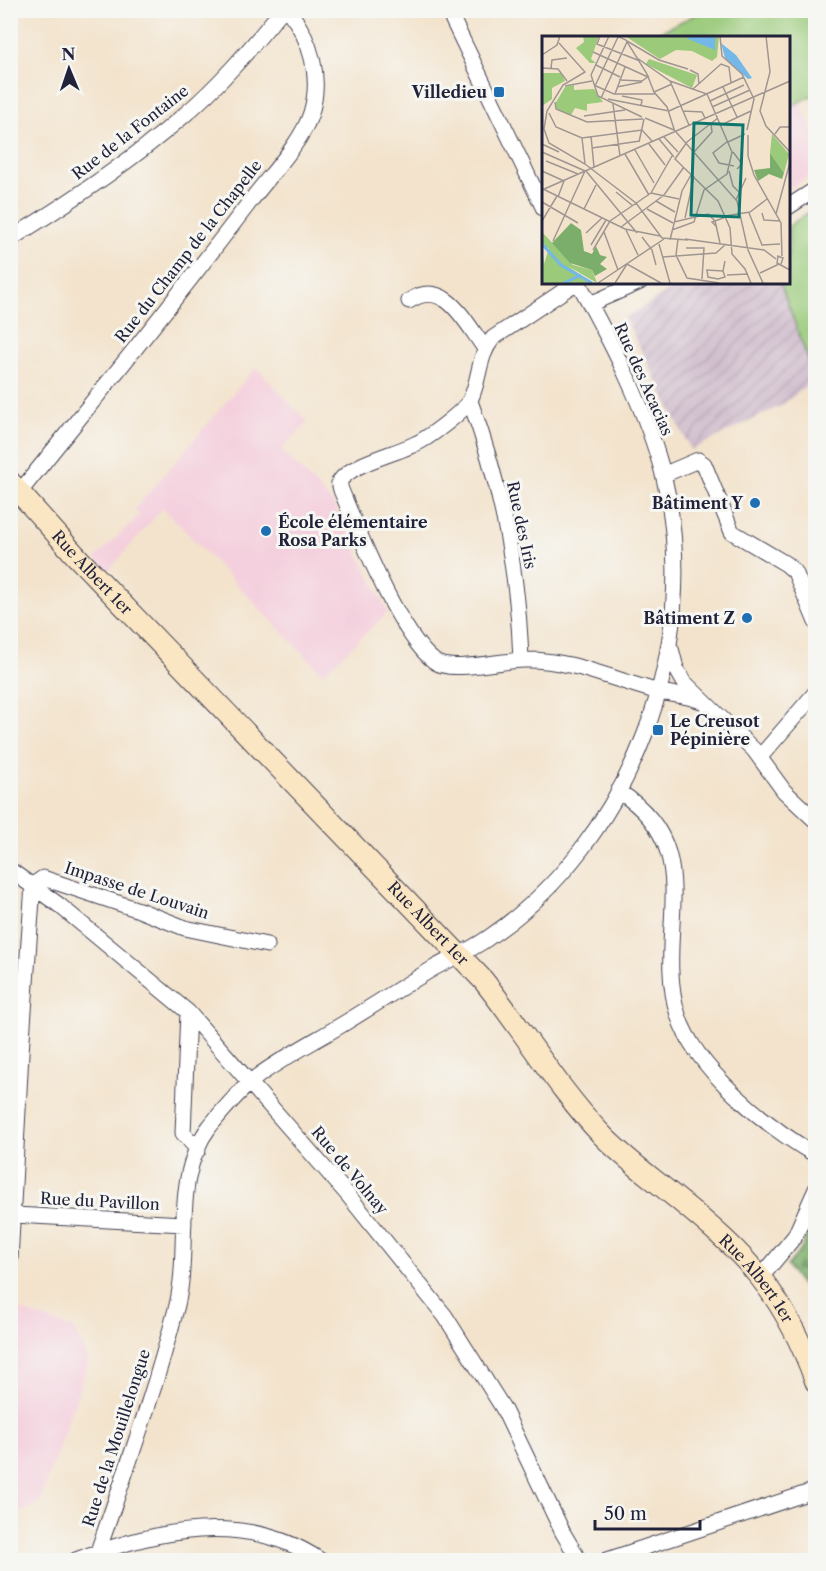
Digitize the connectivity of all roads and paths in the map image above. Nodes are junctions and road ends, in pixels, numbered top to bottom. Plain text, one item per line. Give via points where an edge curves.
1 (282, 10) edge
2 (288, 10) edge
3 (449, 11) edge
4 (816, 189) edge
5 (542, 205) edge
6 (790, 206) edge
7 (10, 239) edge
8 (575, 284) edge
9 (579, 284) edge
10 (635, 284) edge
11 (409, 301) dead end
12 (590, 304) junction
13 (484, 347) junction
14 (470, 400) junction
15 (663, 475) junction
16 (15, 488) edge
17 (816, 622) edge
18 (670, 647) junction
19 (521, 660) junction
20 (659, 692) junction
21 (816, 692) edge
22 (704, 702) junction
23 (760, 757) junction
24 (618, 791) junction
25 (816, 821) edge
26 (10, 870) edge
27 (33, 885) junction
28 (267, 945) dead end
29 (459, 955) junction
30 (188, 1012) junction
31 (251, 1082) junction
32 (198, 1150) junction
33 (816, 1155) edge
34 (816, 1189) edge
35 (14, 1215) junction
36 (184, 1224) junction
37 (10, 1260) edge
38 (762, 1276) junction
39 (816, 1382) edge
40 (816, 1490) edge
41 (96, 1556) edge
42 (76, 1560) edge
43 (321, 1560) edge
44 (579, 1560) edge
45 (607, 1560) edge

1 - 7 street, Rue de la Fontaine via 251,48 184,116 74,199
2 - 16 street, Rue du Champ de la Chapelle via 307,40 315,78 315,97 302,132 232,225
3 - 5 street
4 - 6 street
8 - 13 street via 506,327
9 - 12 street, Rue des Acacias
10 - 12 street
11 - 13 street via 420,294 447,298
12 - 15 street, Rue des Acacias via 632,390
13 - 14 street
14 - 19 street, Rue des Iris via 507,532 517,589
14 - 19 street via 423,440 345,473 339,482 360,535 408,628 436,663 449,666
15 - 17 street via 691,461 704,464 732,532 795,572
15 - 18 street, Rue des Acacias via 674,556 675,602
16 - 29 main road, Rue Albert 1er
18 - 20 street, Rue des Acacias
18 - 22 street via 684,682
19 - 20 street via 567,663
20 - 22 street via 683,694
20 - 24 street, Rue des Acacias via 641,745
21 - 23 street
22 - 23 street
23 - 25 street via 784,791
24 - 29 street, Rue des Acacias via 565,869 545,891 507,925
24 - 33 street via 643,808 656,824 671,858 675,896 672,984 678,1015 694,1047 715,1075 739,1097
26 - 27 street, Rue de Volnay
27 - 28 street, Impasse de Louvain via 43,878 185,928
27 - 30 street, Rue de Volnay
27 - 35 street
29 - 31 street, Rue de la Mouillelongue
29 - 38 main road, Rue Albert 1er via 513,1018 563,1090 604,1138 725,1238
30 - 31 street, Rue de Volnay
30 - 32 street via 183,1133
31 - 32 street, Rue de la Mouillelongue via 208,1129
31 - 44 street, Rue de Volnay via 348,1194 445,1316 503,1408
32 - 36 street, Rue de la Mouillelongue via 189,1172
34 - 38 street via 795,1236
35 - 36 street, Rue du Pavillon
35 - 37 street
36 - 41 street, Rue de la Mouillelongue via 178,1300 144,1422
38 - 39 main road, Rue Albert 1er via 786,1316
40 - 45 street
41 - 42 street
41 - 43 street via 169,1532 205,1528 254,1532

